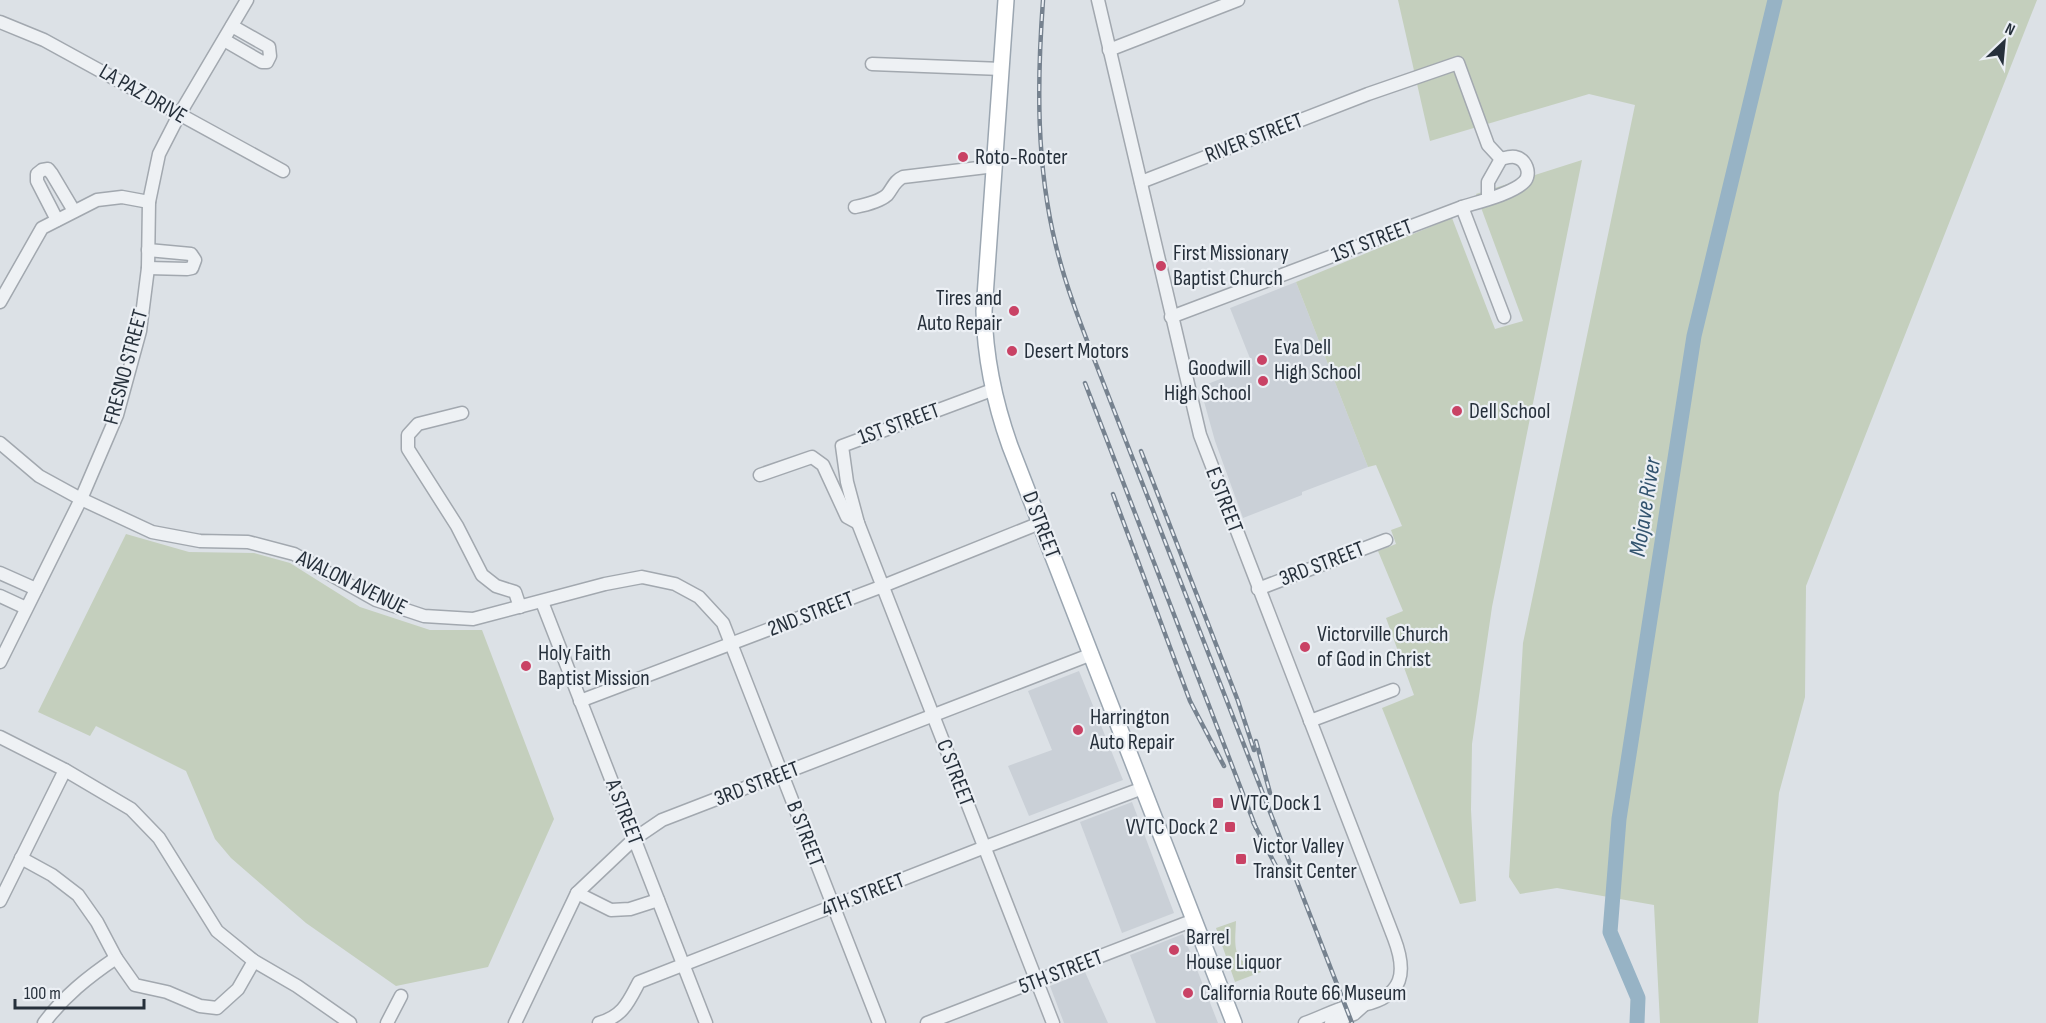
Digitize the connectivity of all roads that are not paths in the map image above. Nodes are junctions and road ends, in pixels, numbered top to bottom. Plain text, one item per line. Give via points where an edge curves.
1 (247, 0) edge
2 (1006, 0) edge
3 (1098, 0) edge
4 (1238, 0) edge
5 (0, 22) edge
6 (232, 26) junction
7 (224, 40) junction
8 (1109, 50) junction
9 (872, 64) dead end
10 (1002, 69) junction
11 (179, 115) junction
12 (1501, 159) junction
13 (995, 166) junction
14 (283, 171) dead end
15 (1141, 182) junction
16 (1488, 198) junction
17 (149, 202) junction
18 (855, 207) dead end
19 (1462, 207) junction
20 (74, 211) junction
21 (57, 220) junction
22 (148, 250) junction
23 (148, 268) junction
24 (0, 302) edge
25 (1171, 317) junction
26 (1504, 317) dead end
27 (992, 390) junction
28 (462, 413) dead end
29 (0, 442) edge
30 (760, 475) dead end
31 (81, 499) junction
32 (858, 523) junction
33 (1041, 523) junction
34 (1386, 540) dead end
35 (0, 573) edge
36 (882, 586) junction
37 (36, 589) junction
38 (1258, 589) junction
39 (0, 596) edge
40 (542, 602) junction
41 (520, 607) junction
42 (26, 608) junction
43 (731, 644) junction
44 (1092, 654) junction
45 (0, 662) edge
46 (1392, 690) dead end
47 (580, 701) junction
48 (933, 716) junction
49 (1310, 721) junction
50 (0, 737) edge
51 (65, 770) junction
52 (782, 774) junction
53 (1143, 788) junction
54 (634, 839) junction
55 (985, 847) junction
56 (21, 858) junction
57 (577, 893) junction
58 (658, 900) junction
59 (0, 901) edge
60 (834, 906) junction
61 (1194, 920) junction
62 (116, 958) junction
63 (254, 961) junction
64 (684, 966) junction
65 (1037, 981) junction
66 (401, 996) dead end
67 (1364, 1005) junction
68 (334, 1019) edge
69 (44, 1023) edge
70 (350, 1023) edge
71 (387, 1023) edge
72 (515, 1023) edge
73 (599, 1023) edge
74 (706, 1023) edge
75 (879, 1023) edge
76 (927, 1023) edge
77 (1053, 1023) edge
78 (1234, 1023) edge
79 (1305, 1023) edge
80 (1331, 1023) edge

1 - 6 street, FRESNO STREET
2 - 10 main road, D STREET
3 - 8 street, E STREET
4 - 8 street
5 - 11 street, LA PAZ DRIVE via 44,40
6 - 7 street, FRESNO STREET
6 - 7 street via 269,47 267,62
7 - 11 street, FRESNO STREET
8 - 15 street, E STREET
9 - 10 street
10 - 13 main road, D STREET
11 - 14 street, LA PAZ DRIVE
11 - 17 street, FRESNO STREET via 159,154
12 - 15 street, RIVER STREET via 1488,145 1458,63 1368,93
12 - 16 street via 1488,182
12 - 16 street, 1ST STREET via 1518,158 1527,165 1528,173 1524,182
13 - 18 street via 903,177 886,195
13 - 27 main road, D STREET via 984,311
15 - 25 street, E STREET
16 - 19 street, 1ST STREET
17 - 20 street via 122,197 97,200
17 - 22 street, FRESNO STREET
19 - 25 street, 1ST STREET
19 - 26 street
20 - 21 street
20 - 21 street via 52,174 48,169 42,170 36,181
21 - 24 street via 42,228
22 - 23 street, FRESNO STREET
22 - 23 street via 191,254 195,260 192,268 187,269
23 - 31 street, FRESNO STREET via 140,331 117,415
25 - 38 street, E STREET via 1200,435
27 - 32 street, 1ST STREET via 842,446
27 - 33 main road, D STREET
28 - 41 street via 418,424 408,435 408,449 457,526 482,575 496,586 515,592
29 - 31 street, AVALON AVENUE via 39,476
30 - 32 street via 812,457 824,465 847,517
31 - 37 street, FRESNO STREET
31 - 41 street, AVALON AVENUE via 152,532 200,541 248,542 294,554 376,600 424,616 473,619
32 - 36 street, C STREET
33 - 36 street, 2ND STREET
33 - 44 main road, D STREET
34 - 38 street, 3RD STREET
35 - 37 street
36 - 43 street, 2ND STREET
36 - 48 street, C STREET
37 - 42 street, FRESNO STREET
38 - 49 street, E STREET
39 - 42 street
40 - 41 street, AVALON AVENUE
40 - 43 street, AVALON AVENUE via 642,577 675,584 699,597 723,623
40 - 47 street, A STREET
42 - 45 street, FRESNO STREET
43 - 47 street, 2ND STREET
43 - 52 street, B STREET
44 - 48 street, 3RD STREET
44 - 53 main road, D STREET
46 - 49 street
47 - 54 street, A STREET
48 - 52 street, 3RD STREET
48 - 55 street, C STREET
49 - 67 street, E STREET via 1399,952 1402,968 1398,982 1388,994
50 - 51 street
51 - 56 street
51 - 63 street via 131,809 159,838 217,931
52 - 54 street, 3RD STREET via 662,820
52 - 60 street, B STREET
53 - 55 street, 4TH STREET
53 - 61 main road, D STREET
54 - 57 street, 3RD STREET
54 - 58 street, A STREET
55 - 60 street, 4TH STREET
55 - 65 street, C STREET
56 - 59 street
56 - 62 street via 78,895
57 - 58 street via 611,910
57 - 72 street, 3RD STREET
58 - 64 street, A STREET
60 - 64 street, 4TH STREET
60 - 75 street, B STREET
61 - 65 street, 5TH STREET
61 - 78 main road, D STREET
62 - 63 street via 135,985 218,1008 238,988
62 - 69 street via 82,981
63 - 68 street via 297,986
64 - 73 street, 4TH STREET via 639,982 626,1007 612,1019
64 - 74 street, A STREET
65 - 76 street, 5TH STREET
65 - 77 street, C STREET
66 - 71 street
67 - 79 street via 1350,1006
67 - 80 street via 1354,1014
68 - 70 street

